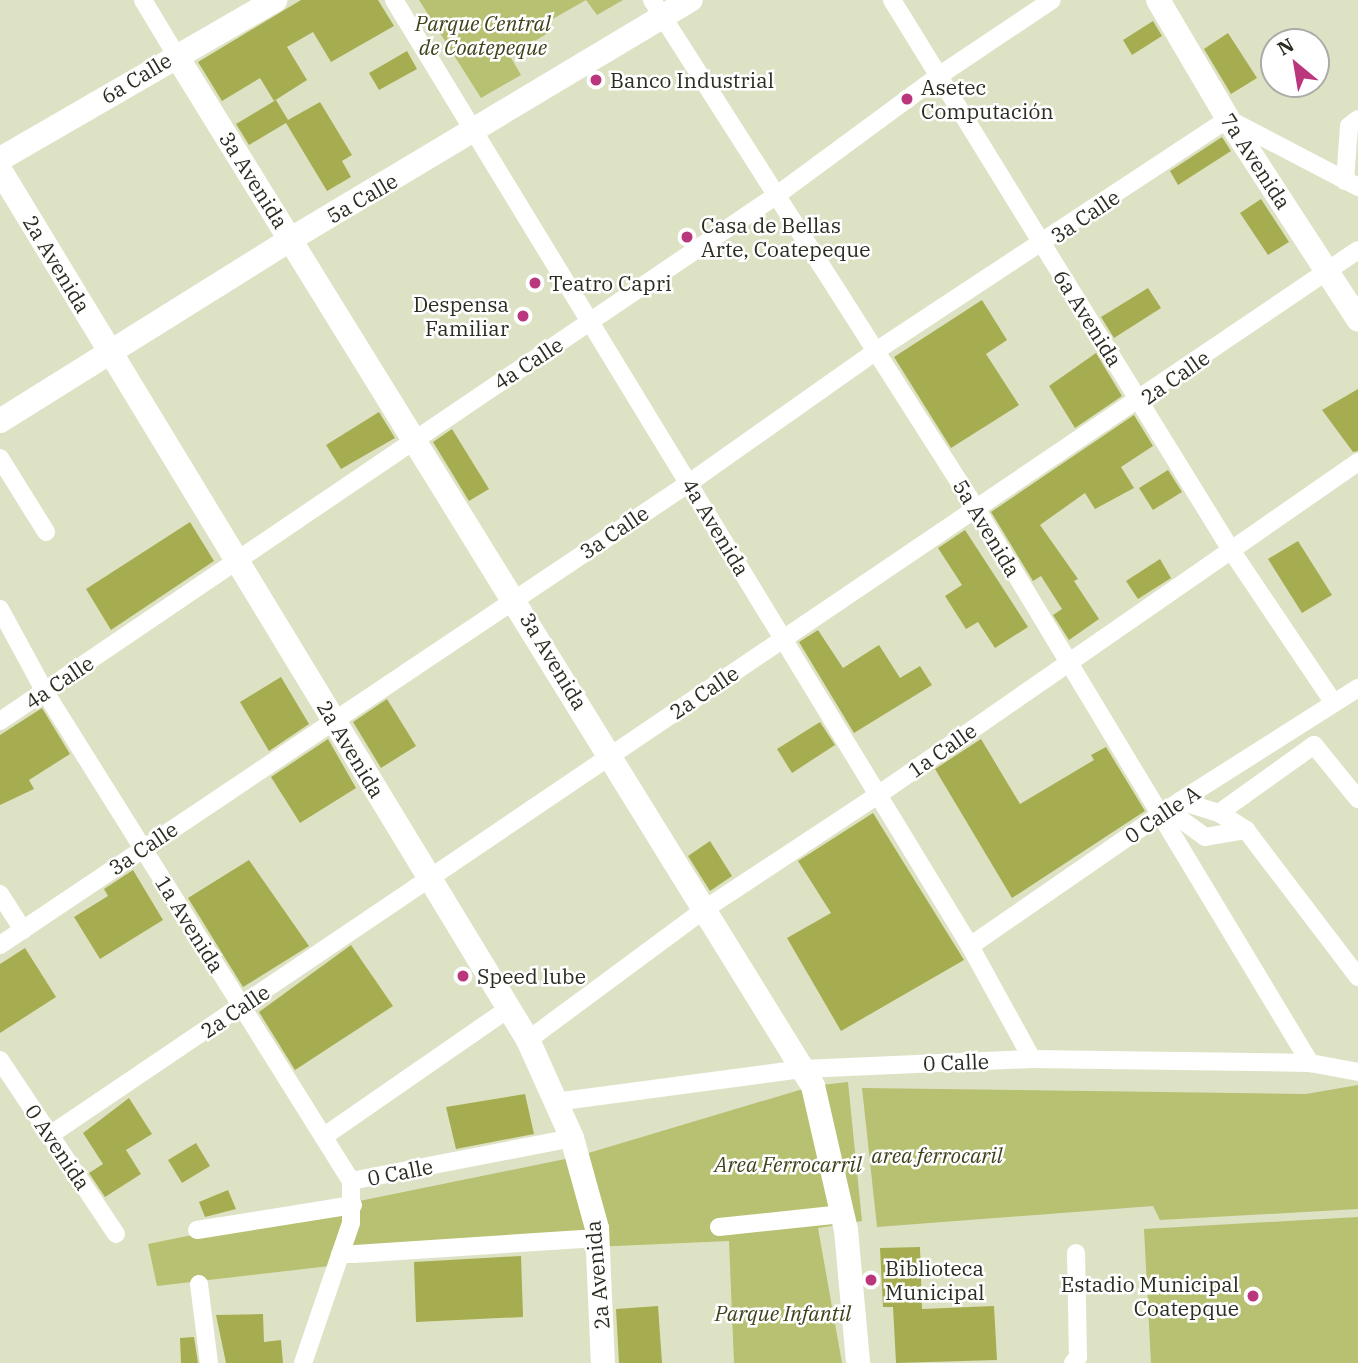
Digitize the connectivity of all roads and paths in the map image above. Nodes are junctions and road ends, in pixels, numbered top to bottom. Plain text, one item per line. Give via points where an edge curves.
1 (143, 0) edge
2 (275, 0) edge
3 (394, 0) edge
4 (691, 0) edge
5 (892, 0) edge
6 (1052, 0) edge
7 (1158, 0) edge
8 (658, 9) edge
9 (176, 55) junction
10 (937, 77) junction
11 (1228, 119) junction
12 (1358, 119) edge
13 (477, 131) junction
14 (0, 159) edge
15 (0, 170) edge
16 (1351, 184) edge
17 (777, 195) junction
18 (291, 239) junction
19 (1042, 245) junction
20 (1358, 250) edge
21 (1328, 271) junction
22 (1358, 319) edge
23 (592, 321) junction
24 (876, 351) junction
25 (109, 352) junction
26 (1140, 401) junction
27 (0, 421) edge
28 (412, 439) junction
29 (0, 458) edge
30 (1358, 462) edge
31 (689, 482) junction
32 (977, 510) junction
33 (46, 531) dead end
34 (1231, 550) junction
35 (236, 563) junction
36 (515, 598) junction
37 (0, 608) edge
38 (783, 638) junction
39 (1068, 663) junction
40 (1357, 691) edge
41 (45, 692) junction
42 (1334, 703) junction
43 (0, 721) edge
44 (334, 721) junction
45 (611, 755) junction
46 (878, 795) junction
47 (1358, 799) edge
48 (1170, 808) junction
49 (1219, 813) junction
50 (1246, 830) junction
51 (142, 848) junction
52 (430, 880) junction
53 (0, 894) edge
54 (705, 909) junction
55 (23, 930) junction
56 (0, 945) edge
57 (970, 946) junction
58 (1358, 977) edge
59 (242, 1006) junction
60 (509, 1008) junction
61 (528, 1040) junction
62 (1032, 1059) junction
63 (0, 1060) edge
64 (1310, 1063) junction
65 (803, 1069) junction
66 (1358, 1072) edge
67 (555, 1102) junction
68 (50, 1135) junction
69 (323, 1137) junction
70 (572, 1138) junction
71 (351, 1181) junction
72 (353, 1205) junction
73 (842, 1214) junction
74 (719, 1227) dead end
75 (197, 1230) dead end
76 (116, 1234) dead end
77 (597, 1238) junction
78 (1076, 1253) dead end
79 (340, 1255) junction
80 (199, 1284) dead end
81 (209, 1363) edge
82 (303, 1363) edge
83 (603, 1363) edge
84 (858, 1363) edge
85 (1073, 1363) edge

1 - 9 street, 3a Avenida
2 - 9 main road, 6a Calle
3 - 13 street, 4a Avenida
4 - 8 main road, 5a Calle
5 - 10 street, 6a Avenida
6 - 10 street, 4a Calle
7 - 11 main road, 7a Avenida
8 - 13 main road, 5a Calle
8 - 17 street, 5a Avenida
9 - 14 main road, 6a Calle
9 - 18 main road, 3a Avenida
10 - 17 street, 4a Calle
10 - 19 street, 6a Avenida
11 - 16 street
11 - 19 street, 3a Calle
11 - 21 main road, 7a Avenida
12 - 16 street via 1349,126
13 - 18 main road, 5a Calle
13 - 23 street, 4a Avenida
15 - 25 main road, 2a Avenida
17 - 23 street, 4a Calle
17 - 24 street, 5a Avenida
18 - 25 main road, 5a Calle
18 - 28 main road, 3a Avenida
19 - 24 street, 3a Calle
19 - 26 street, 6a Avenida
20 - 21 street, 2a Calle
21 - 22 main road, 7a Avenida
21 - 26 street, 2a Calle
23 - 28 street, 4a Calle
23 - 31 street, 4a Avenida
24 - 31 street, 3a Calle
24 - 32 street, 5a Avenida
25 - 27 main road, 5a Calle
25 - 35 main road, 2a Avenida
26 - 32 street, 2a Calle
26 - 34 street, 6a Avenida
28 - 35 street, 4a Calle
28 - 36 main road, 3a Avenida
29 - 33 street
30 - 34 street, 1a Calle
31 - 36 street, 3a Calle
31 - 38 street, 4a Avenida
32 - 38 street, 2a Calle
32 - 39 street, 5a Avenida
34 - 39 street, 1a Calle
34 - 42 street, 6a Avenida
35 - 41 street, 4a Calle
35 - 44 main road, 2a Avenida
36 - 44 street, 3a Calle
36 - 45 main road, 3a Avenida
37 - 41 street, 1a Avenida
38 - 45 street, 2a Calle
38 - 46 street, 4a Avenida
39 - 46 street, 1a Calle
39 - 48 street, 5a Avenida
40 - 42 street, 0 Calle A
41 - 43 street, 4a Calle
41 - 51 street, 1a Avenida
42 - 48 street, 0 Calle A
44 - 51 street, 3a Calle
44 - 52 main road, 2a Avenida
45 - 52 street, 2a Calle
45 - 54 main road, 3a Avenida
46 - 54 street, 1a Calle
46 - 57 street, 4a Avenida
47 - 49 street via 1314,745
48 - 49 street
48 - 50 street via 1205,837
48 - 57 street, 0 Calle A
48 - 64 street, 5a Avenida
49 - 50 street
50 - 58 street
51 - 55 street, 3a Calle
51 - 59 street, 1a Avenida
52 - 59 street, 2a Calle
52 - 60 main road, 2a Avenida
53 - 55 street
54 - 61 street, 1a Calle
54 - 65 main road, 3a Avenida
55 - 56 street, 3a Calle
57 - 62 street, 4a Avenida
59 - 68 street, 2a Calle
59 - 69 street, 1a Avenida
60 - 61 main road, 2a Avenida
60 - 69 street
61 - 67 main road, 2a Avenida
62 - 64 street, 0 Calle
62 - 65 street, 0 Calle
63 - 68 street, 0 Avenida
64 - 66 street, 0 Calle
65 - 67 street, 0 Calle
65 - 73 main road, 3a Avenida via 813,1086
67 - 70 main road, 2a Avenida
68 - 76 street, 0 Avenida
69 - 71 street, 1a Avenida
70 - 71 street, 0 Calle
70 - 77 main road, 2a Avenida
71 - 72 street, 1a Avenida
72 - 75 street
72 - 79 street, 1a Avenida
73 - 74 street
73 - 84 main road, 3a Avenida
77 - 79 street
77 - 83 main road, 2a Avenida
78 - 85 street via 1078,1357
79 - 82 street, 1a Avenida
80 - 81 street

